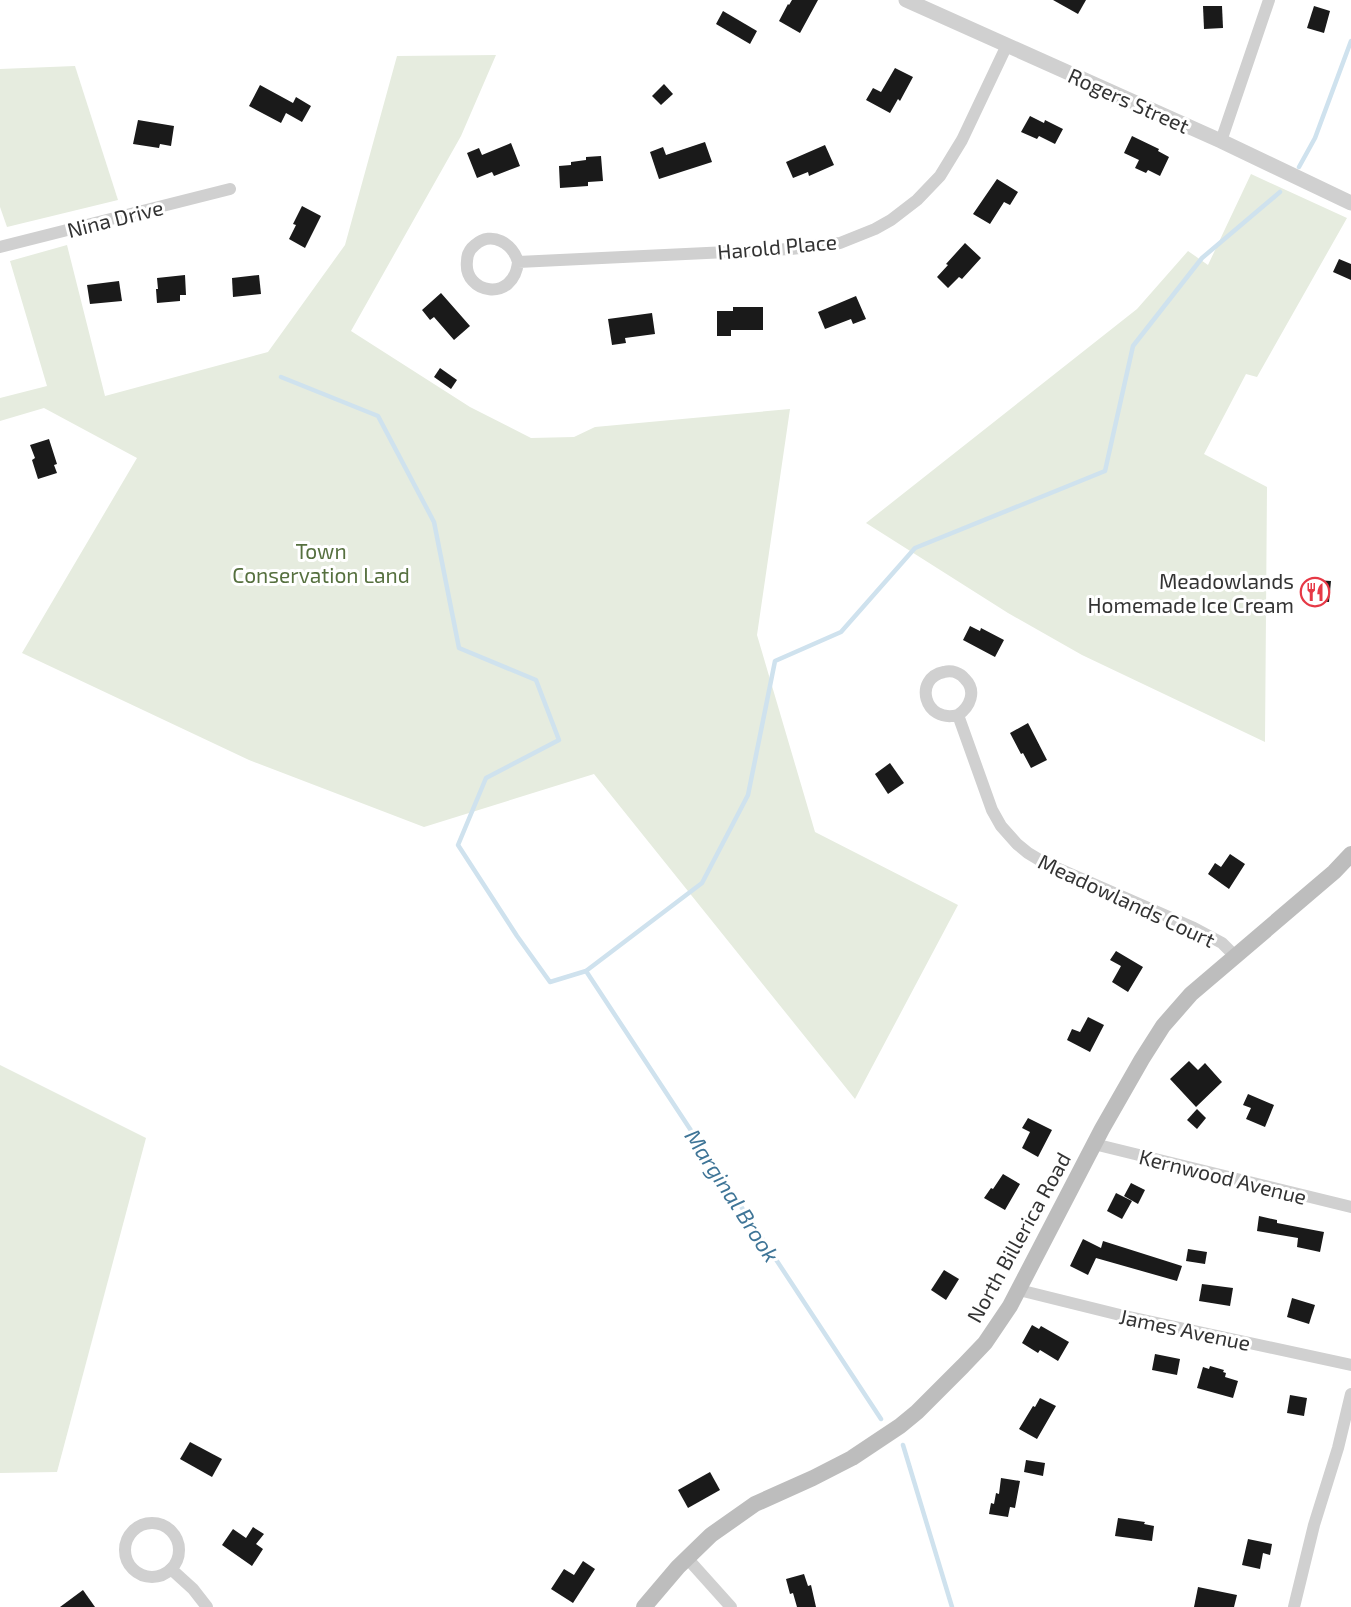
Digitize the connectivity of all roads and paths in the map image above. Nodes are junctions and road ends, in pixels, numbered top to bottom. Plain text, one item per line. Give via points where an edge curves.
1 (906, 0) edge
2 (1269, 0) edge
3 (1007, 45) junction
4 (1221, 141) junction
5 (230, 189) dead end
6 (1351, 203) edge
7 (0, 247) edge
8 (518, 262) junction
9 (958, 715) dead end
10 (1351, 854) edge
11 (1235, 956) junction
12 (1094, 1144) junction
13 (1351, 1207) edge
14 (1019, 1290) junction
15 (1351, 1365) edge
16 (1351, 1394) edge
17 (687, 1558) junction
18 (171, 1569) junction
19 (207, 1607) edge
20 (644, 1607) edge
21 (731, 1607) edge
22 (1294, 1607) edge

1 - 3 street, Rogers Street
2 - 4 street
3 - 4 street, Rogers Street
3 - 8 street, Harold Place via 962,140 939,176 917,200 875,229 840,243 791,249
4 - 6 street, Rogers Street
5 - 7 street, Nina Drive
8 - 8 street via 513,279 490,290 474,283 466,267 470,251 489,239 505,242
9 - 11 street, Meadowlands Court via 993,810 1017,844 1043,862 1194,928 1222,943
10 - 11 main road, North Billerica Road
11 - 12 main road, North Billerica Road via 1191,994 1163,1026
12 - 13 street, Kernwood Avenue
12 - 14 main road, North Billerica Road
14 - 15 street, James Avenue
14 - 17 main road, North Billerica Road via 985,1343 900,1426 852,1458 755,1504 711,1535
16 - 22 street
17 - 20 main road, North Billerica Road
17 - 21 street
18 - 18 street via 155,1577 137,1573 126,1558 127,1540 132,1532 146,1524 170,1531 176,1537 179,1554
18 - 19 street

